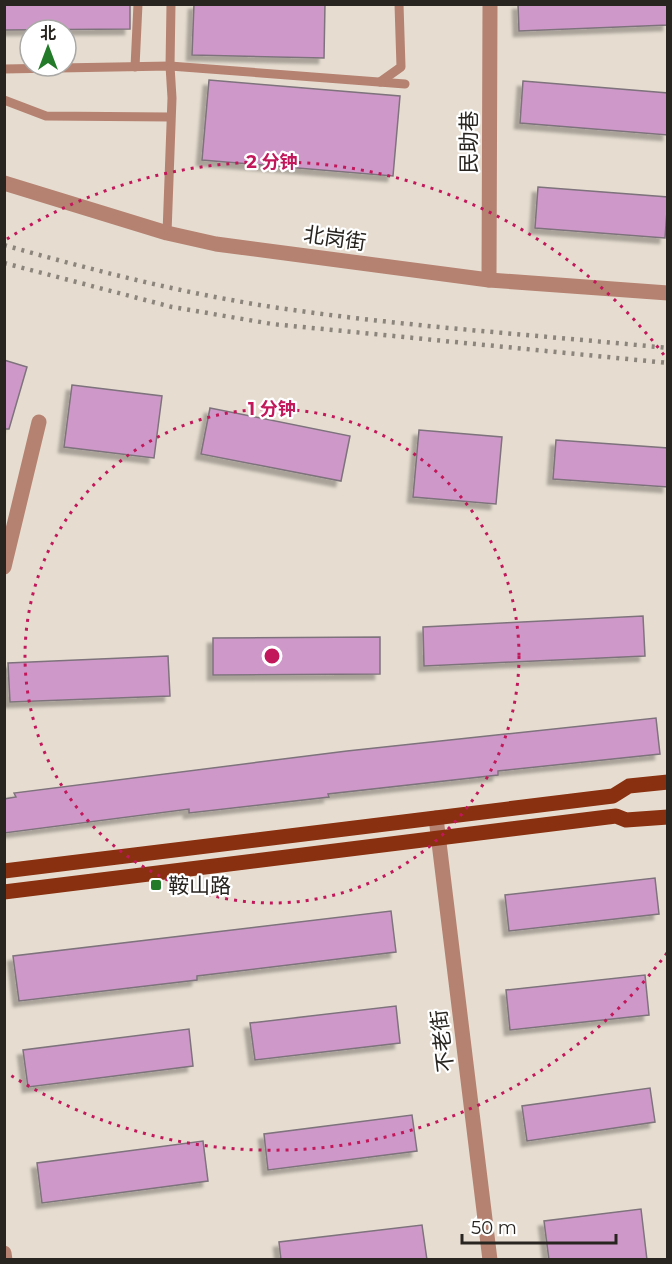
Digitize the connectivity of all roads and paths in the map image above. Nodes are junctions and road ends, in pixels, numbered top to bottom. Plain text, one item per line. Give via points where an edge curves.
1 (138, 4) edge
2 (171, 4) edge
3 (399, 4) edge
4 (490, 4) edge
5 (170, 66) junction
6 (135, 67) junction
7 (4, 69) edge
8 (380, 82) junction
9 (405, 84) dead end
10 (4, 100) edge
11 (170, 117) junction
12 (4, 183) edge
13 (167, 233) junction
14 (489, 280) junction
15 (668, 293) edge
16 (39, 422) dead end
17 (4, 567) edge
18 (668, 782) edge
19 (668, 817) edge
20 (436, 818) junction
21 (439, 838) junction
22 (4, 871) edge
23 (4, 892) edge
24 (4, 1252) edge
25 (5, 1260) edge
26 (490, 1260) edge

1 - 6 lane
2 - 5 lane
3 - 8 lane via 401,67
4 - 14 street, 民助巷
5 - 6 lane
5 - 8 lane
5 - 11 lane
6 - 7 lane
8 - 9 lane
10 - 11 lane via 46,116
11 - 13 lane
12 - 13 street, 北岗街
13 - 14 street, 北岗街 via 216,244
14 - 15 street, 北岗街
16 - 17 street
18 - 20 main road via 629,786 613,796
19 - 21 main road via 626,820 616,816
20 - 21 street, 不老街
20 - 22 main road
21 - 23 main road
21 - 26 street, 不老街
24 - 25 street

